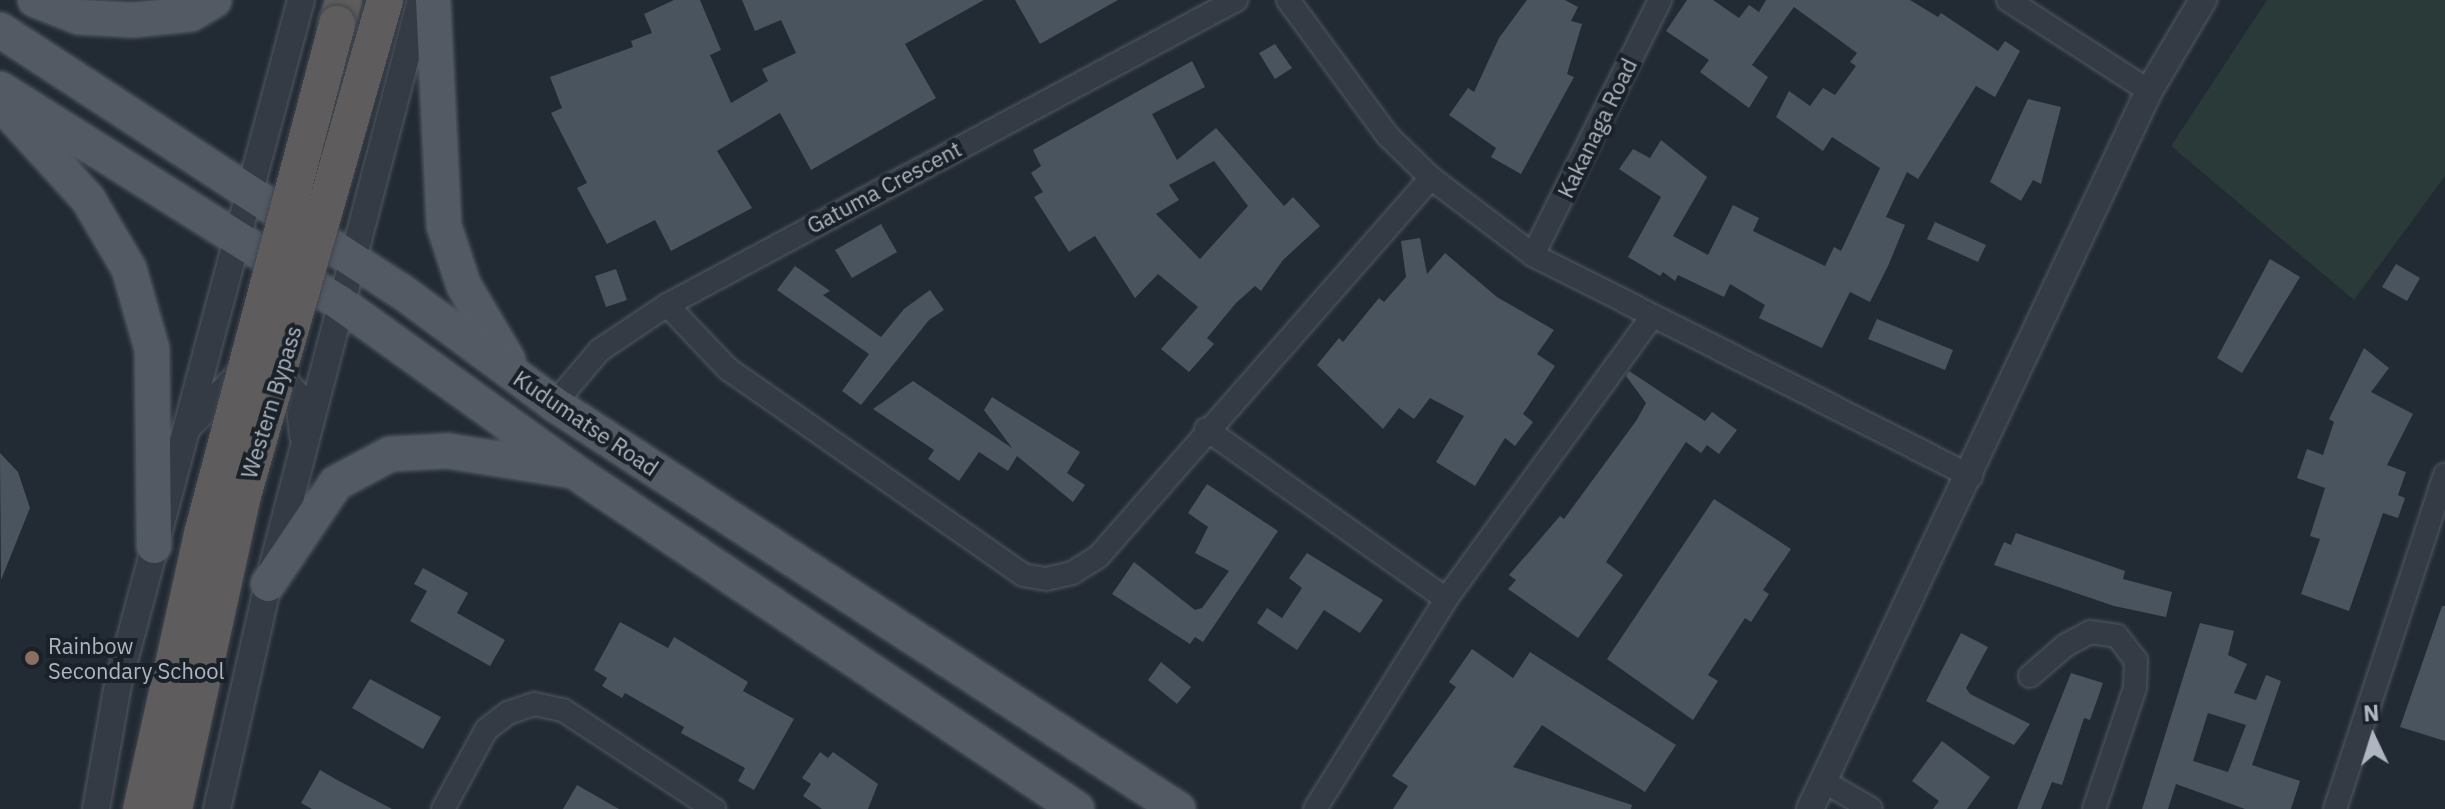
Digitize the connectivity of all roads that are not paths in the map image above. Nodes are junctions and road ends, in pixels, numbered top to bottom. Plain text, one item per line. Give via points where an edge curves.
1 (35, 0) edge
2 (214, 0) edge
3 (301, 0) edge
4 (385, 0) edge
5 (421, 0) edge
6 (433, 0) edge
7 (1236, 0) edge
8 (1288, 0) edge
9 (1660, 0) edge
10 (2008, 0) edge
11 (2203, 0) edge
12 (340, 12) edge
13 (0, 30) edge
14 (282, 73) junction
15 (0, 89) edge
16 (2149, 91) junction
17 (0, 103) edge
18 (390, 115) junction
19 (1431, 178) junction
20 (249, 192) junction
21 (236, 239) junction
22 (1533, 255) junction
23 (351, 258) junction
24 (340, 303) junction
25 (667, 305) junction
26 (1651, 318) junction
27 (519, 379) junction
28 (554, 404) junction
29 (186, 429) junction
30 (1206, 429) junction
31 (305, 451) junction
32 (572, 470) junction
33 (2445, 475) edge
34 (1971, 476) junction
35 (154, 546) junction
36 (268, 584) junction
37 (1446, 599) junction
38 (2030, 676) dead end
39 (1825, 782) junction
40 (96, 809) edge
41 (141, 809) edge
42 (174, 809) edge
43 (217, 809) edge
44 (443, 809) edge
45 (714, 809) edge
46 (1077, 809) edge
47 (1178, 809) edge
48 (1315, 809) edge
49 (1810, 809) edge
50 (1871, 809) edge
51 (2094, 809) edge
52 (2335, 809) edge

1 - 2 main road via 79,17 133,20 191,14
3 - 14 street
4 - 42 highway, Western Bypass, bridge via 242,499
5 - 18 street
6 - 27 main road via 444,226 464,286
7 - 25 street, Gatuma Crescent
8 - 19 street via 1339,76
9 - 22 street, Kakanaga Road
10 - 16 street
11 - 16 street
12 - 41 highway, Western Bypass, bridge via 202,534
13 - 20 main road, Kudumatse Road
14 - 18 street via 294,116 317,137 352,142 374,134
14 - 20 street
15 - 21 main road, Kudumatse Road
16 - 34 street
17 - 35 main road via 88,199 129,269 152,349
18 - 23 street
19 - 22 street
19 - 30 street
20 - 21 street
20 - 23 main road, Kudumatse Road
21 - 24 main road, Kudumatse Road
21 - 29 street
22 - 26 street
23 - 24 street
23 - 27 main road, Kudumatse Road
24 - 31 street
24 - 32 main road, Kudumatse Road
25 - 28 street, Gatuma Crescent via 600,350
25 - 30 street via 728,369 1023,575 1046,579 1072,573 1098,557
26 - 34 street
26 - 37 street
27 - 28 main road, Kudumatse Road
28 - 47 main road, Kudumatse Road
29 - 31 street via 238,376 265,375 287,384 299,398
29 - 35 street
30 - 37 street
31 - 36 street
32 - 36 main road via 448,451 390,454 336,483
32 - 46 main road, Kudumatse Road
33 - 52 street
34 - 39 street
35 - 40 street via 118,684
36 - 43 street
37 - 48 street
38 - 51 street via 2090,632 2117,636 2136,660 2135,688
39 - 49 street
39 - 50 street
44 - 45 street via 486,730 508,713 534,704 563,710

